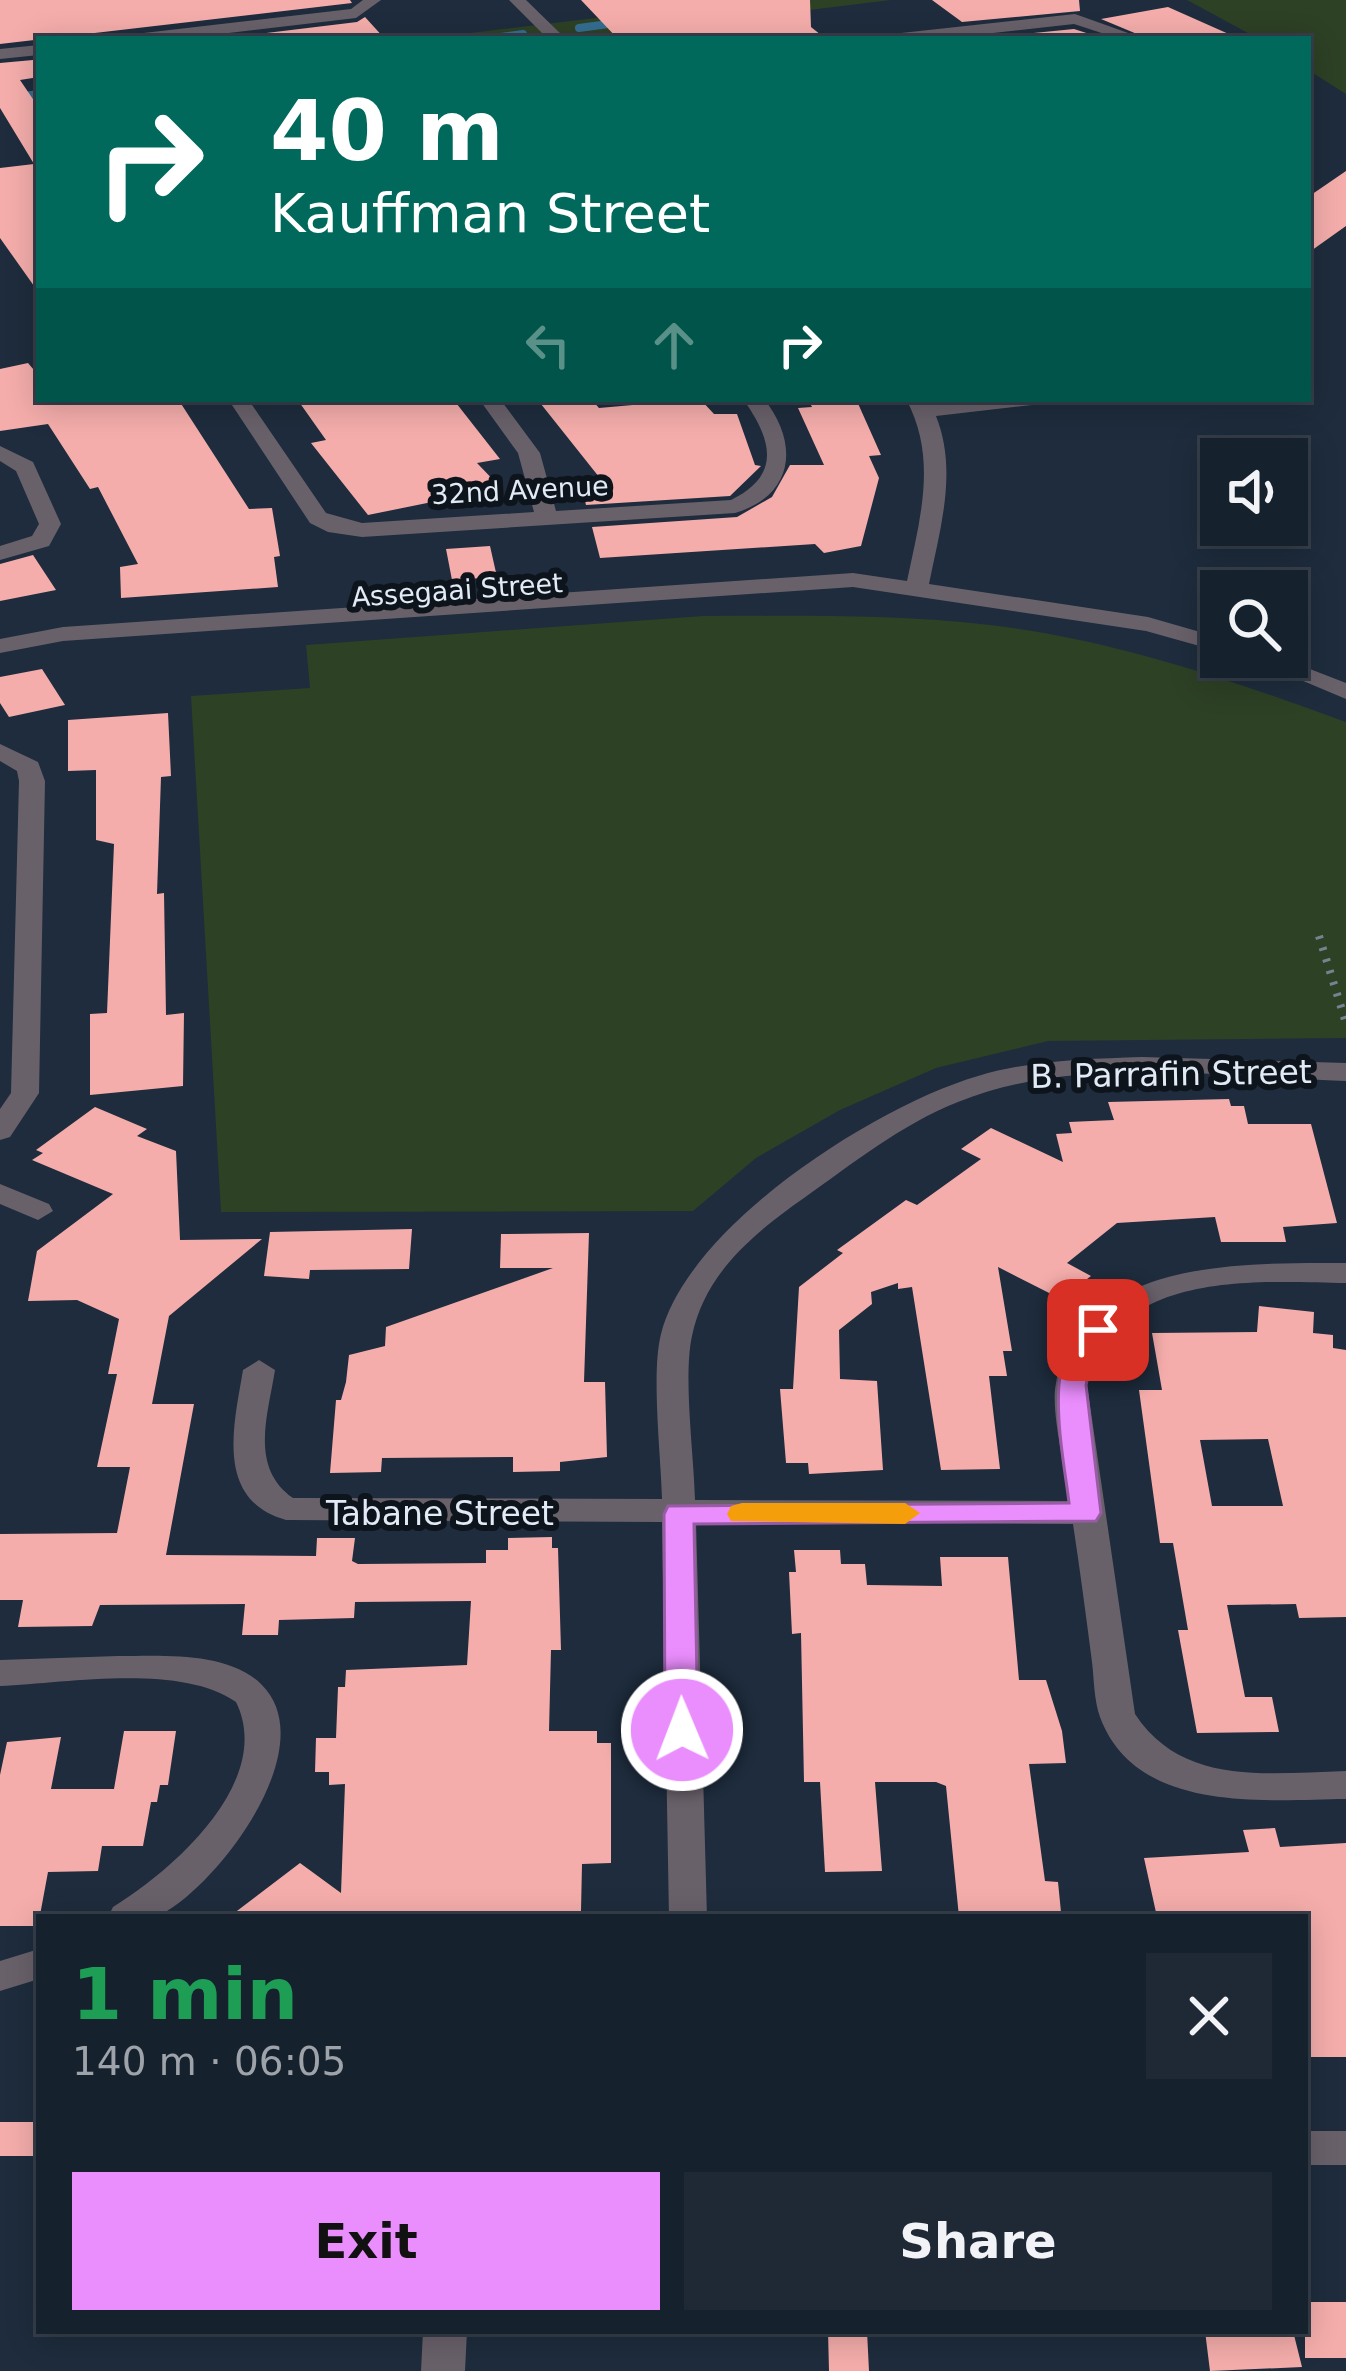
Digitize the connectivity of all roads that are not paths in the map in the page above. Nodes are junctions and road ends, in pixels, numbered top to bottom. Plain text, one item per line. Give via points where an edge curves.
1 (373, 0) edge
2 (517, 0) edge
3 (160, 36) edge
4 (555, 36) edge
5 (930, 36) edge
6 (1131, 36) edge
7 (36, 50) edge
8 (0, 54) edge
9 (240, 402) edge
10 (491, 402) edge
11 (755, 402) edge
12 (976, 402) edge
13 (921, 405) edge
14 (0, 452) edge
15 (548, 518) junction
16 (0, 553) edge
17 (917, 586) junction
18 (1200, 639) edge
19 (0, 646) edge
20 (0, 661) edge
21 (1308, 677) edge
22 (1346, 692) edge
23 (0, 751) edge
24 (14, 915) edge
25 (1346, 1072) edge
26 (0, 1131) edge
27 (0, 1193) edge
28 (38, 1211) dead end
29 (1346, 1273) edge
30 (260, 1370) dead end
31 (1085, 1513) junction
32 (679, 1514) junction
33 (0, 1673) edge
34 (1346, 1786) edge
35 (131, 1914) edge
36 (688, 1914) edge
37 (36, 1965) edge
38 (0, 1976) edge
39 (1308, 2148) edge
40 (1346, 2148) edge
41 (445, 2334) edge
42 (442, 2371) edge

1 - 3 street via 356,13
2 - 4 street
5 - 6 street via 1075,19
7 - 8 street
9 - 15 street, 32nd Avenue via 328,525 362,530
10 - 15 street via 529,453
11 - 15 street, 32nd Avenue via 778,457 777,476 755,499
12 - 13 street
13 - 17 street via 937,465
14 - 16 street via 25,467 50,524 41,541
17 - 18 street, Assegaai Street
17 - 19 street, Assegaai Street via 853,580 683,588 63,634
17 - 20 street, Assegaai Street via 871,597 272,632
21 - 22 street
23 - 24 street via 29,767 32,781
24 - 26 street via 25,1093
25 - 32 street, B. Parrafin Street via 1059,1070 994,1079 888,1126 745,1225 688,1293 676,1339
27 - 28 street
29 - 31 street via 1182,1282 1119,1311 1098,1330 1077,1357 1071,1385
30 - 32 street, Tabane Street via 247,1462 263,1497 286,1509
31 - 32 street, Tabane Street
31 - 34 street via 1117,1716 1132,1747 1161,1768 1208,1784
32 - 36 street, B. Parrafin Street
33 - 35 street via 211,1673 250,1690 258,1704 255,1774 241,1810 206,1858
37 - 38 street
39 - 40 street
41 - 42 street

